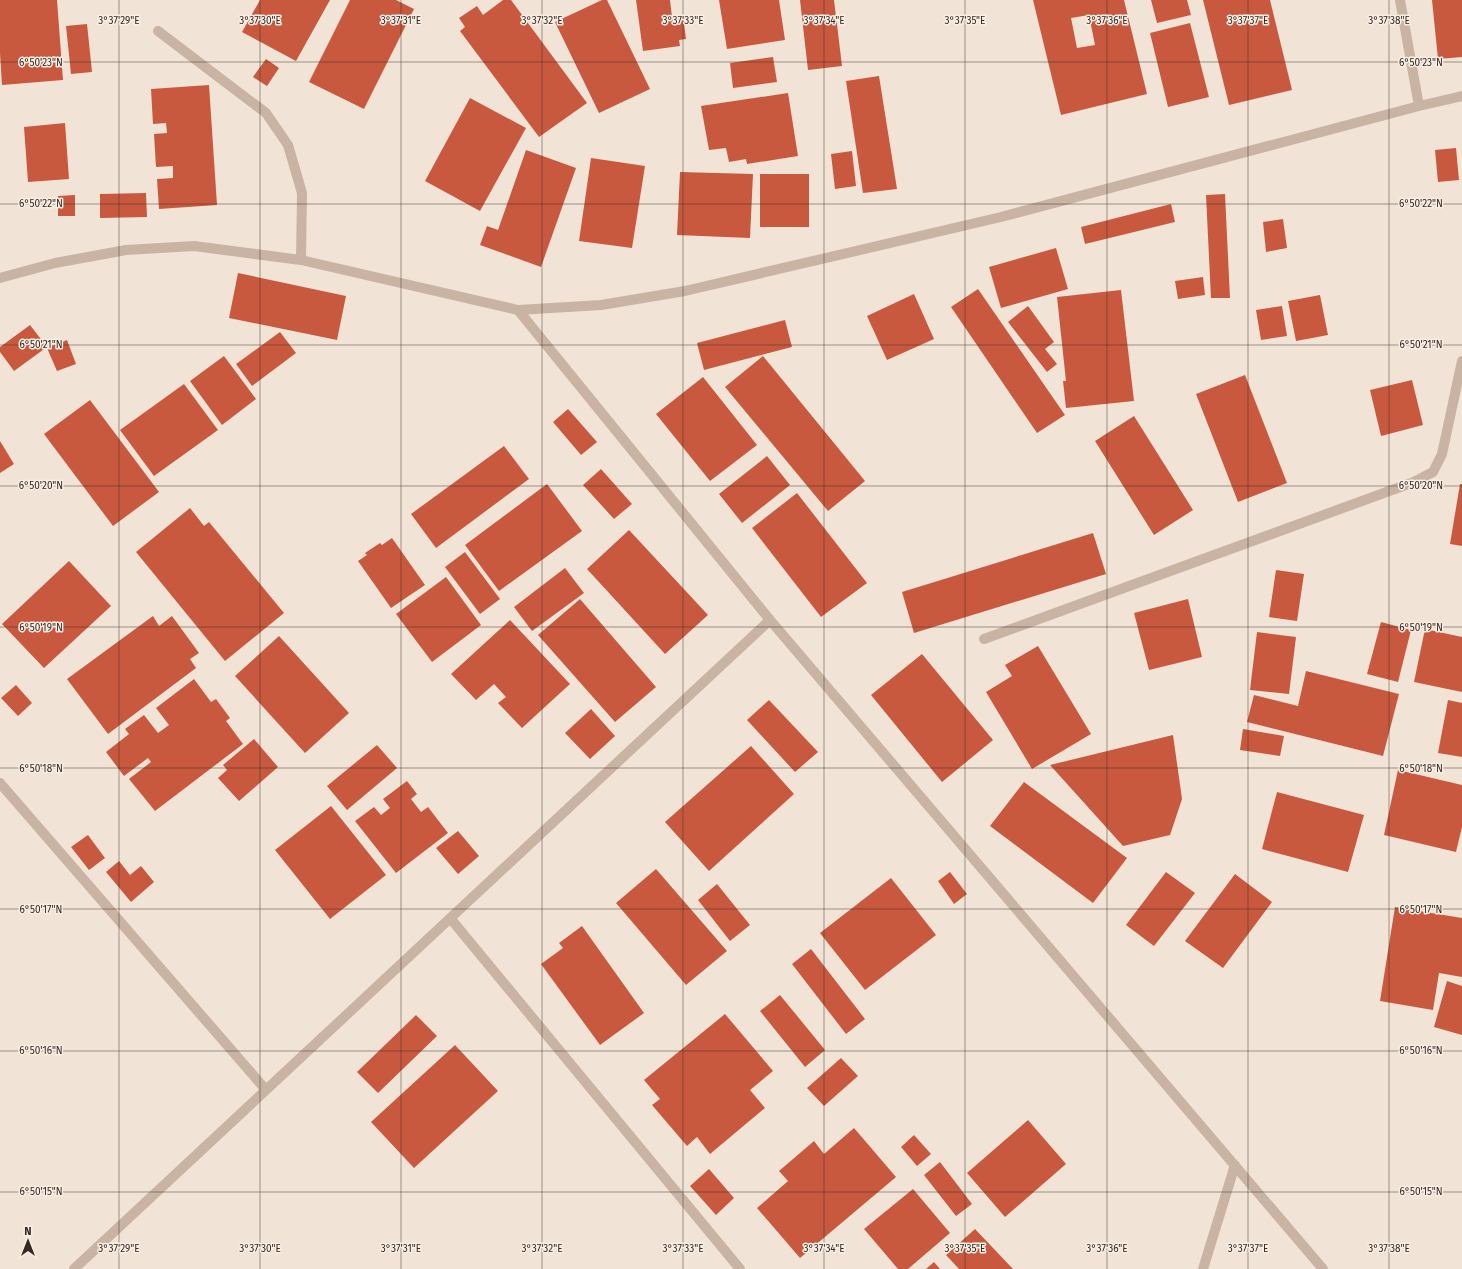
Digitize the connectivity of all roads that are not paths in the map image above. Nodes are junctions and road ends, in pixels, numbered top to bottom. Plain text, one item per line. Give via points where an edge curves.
1 (1400, 0) edge
2 (158, 31) dead end
3 (1462, 96) edge
4 (1419, 106) junction
5 (301, 260) junction
6 (0, 278) edge
7 (518, 310) junction
8 (1462, 361) edge
9 (770, 620) junction
10 (984, 639) dead end
11 (0, 784) edge
12 (450, 918) junction
13 (266, 1090) junction
14 (1235, 1165) junction
15 (74, 1269) edge
16 (740, 1269) edge
17 (1203, 1269) edge
18 (1323, 1269) edge

1 - 4 street
2 - 5 street via 266,113 288,145 302,193
3 - 4 street
4 - 7 street via 1001,217 685,291 601,305
5 - 6 street via 194,246 119,251 55,263
5 - 7 street
7 - 9 street
8 - 10 street via 1442,454 1433,472 1414,482
9 - 12 street
9 - 14 street
11 - 13 street
12 - 13 street
12 - 16 street
13 - 15 street
14 - 17 street
14 - 18 street

